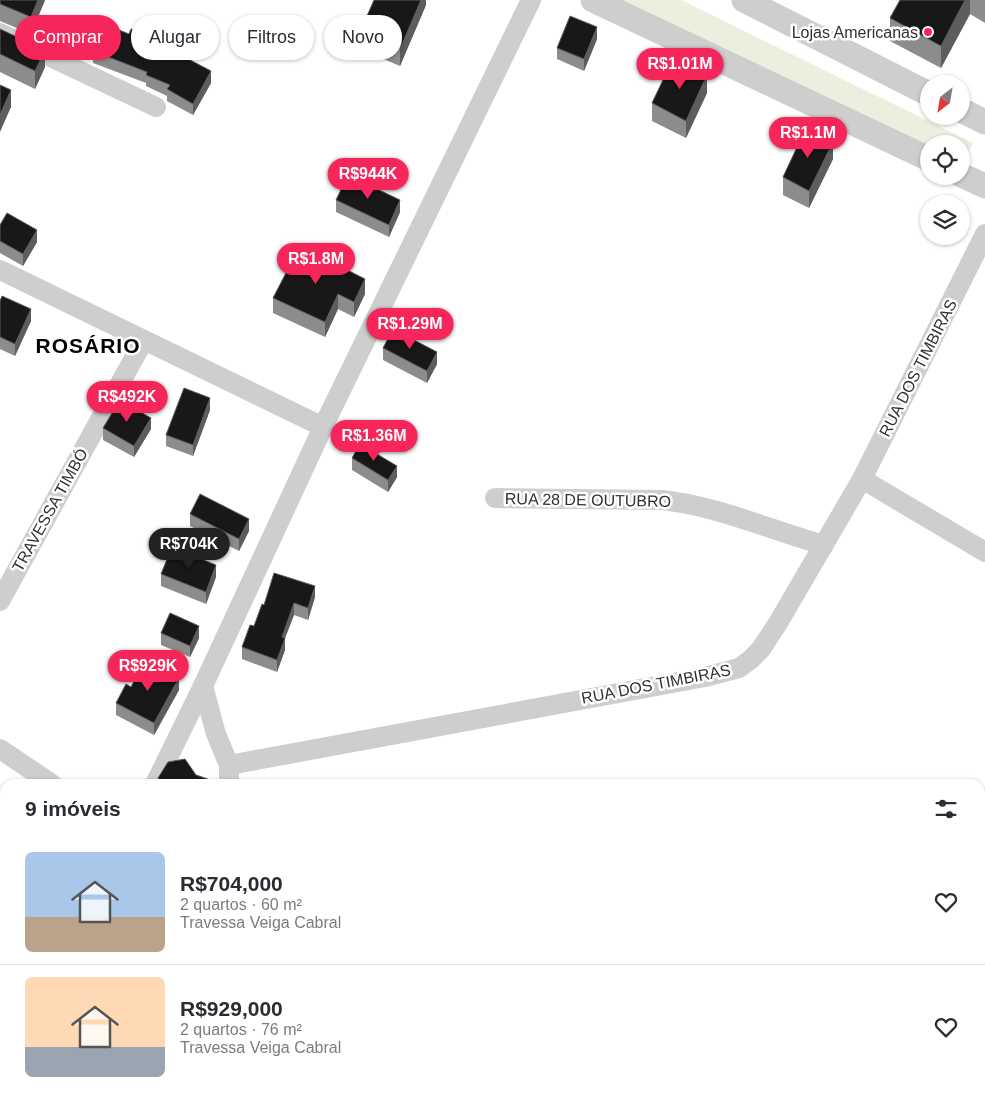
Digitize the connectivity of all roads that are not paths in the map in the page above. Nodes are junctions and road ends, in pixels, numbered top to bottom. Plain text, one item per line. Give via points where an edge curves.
1 (531, 0) edge
2 (593, 0) edge
3 (744, 0) edge
4 (0, 33) edge
5 (920, 89) edge
6 (156, 107) dead end
7 (970, 114) edge
8 (985, 122) edge
9 (920, 155) edge
10 (970, 179) edge
11 (985, 186) edge
12 (985, 234) edge
13 (0, 270) edge
14 (144, 340) junction
15 (322, 427) junction
16 (862, 479) junction
17 (495, 498) dead end
18 (824, 546) junction
19 (985, 552) edge
20 (0, 602) edge
21 (203, 686) junction
22 (0, 749) edge
23 (229, 774) edge
24 (45, 779) edge
25 (156, 779) edge

1 - 15 street
2 - 9 street
3 - 5 street
4 - 6 street
7 - 8 street
10 - 11 street
12 - 16 street, RUA DOS TIMBIRAS
13 - 14 street
14 - 15 street
14 - 20 street, TRAVESSA TIMBÓ
15 - 21 street
16 - 18 street, RUA DOS TIMBIRAS
16 - 19 street
17 - 18 street, RUA 28 DE OUTUBRO via 687,503
18 - 23 street, RUA DOS TIMBIRAS via 765,643 739,668
21 - 23 street
21 - 25 street
22 - 24 street

